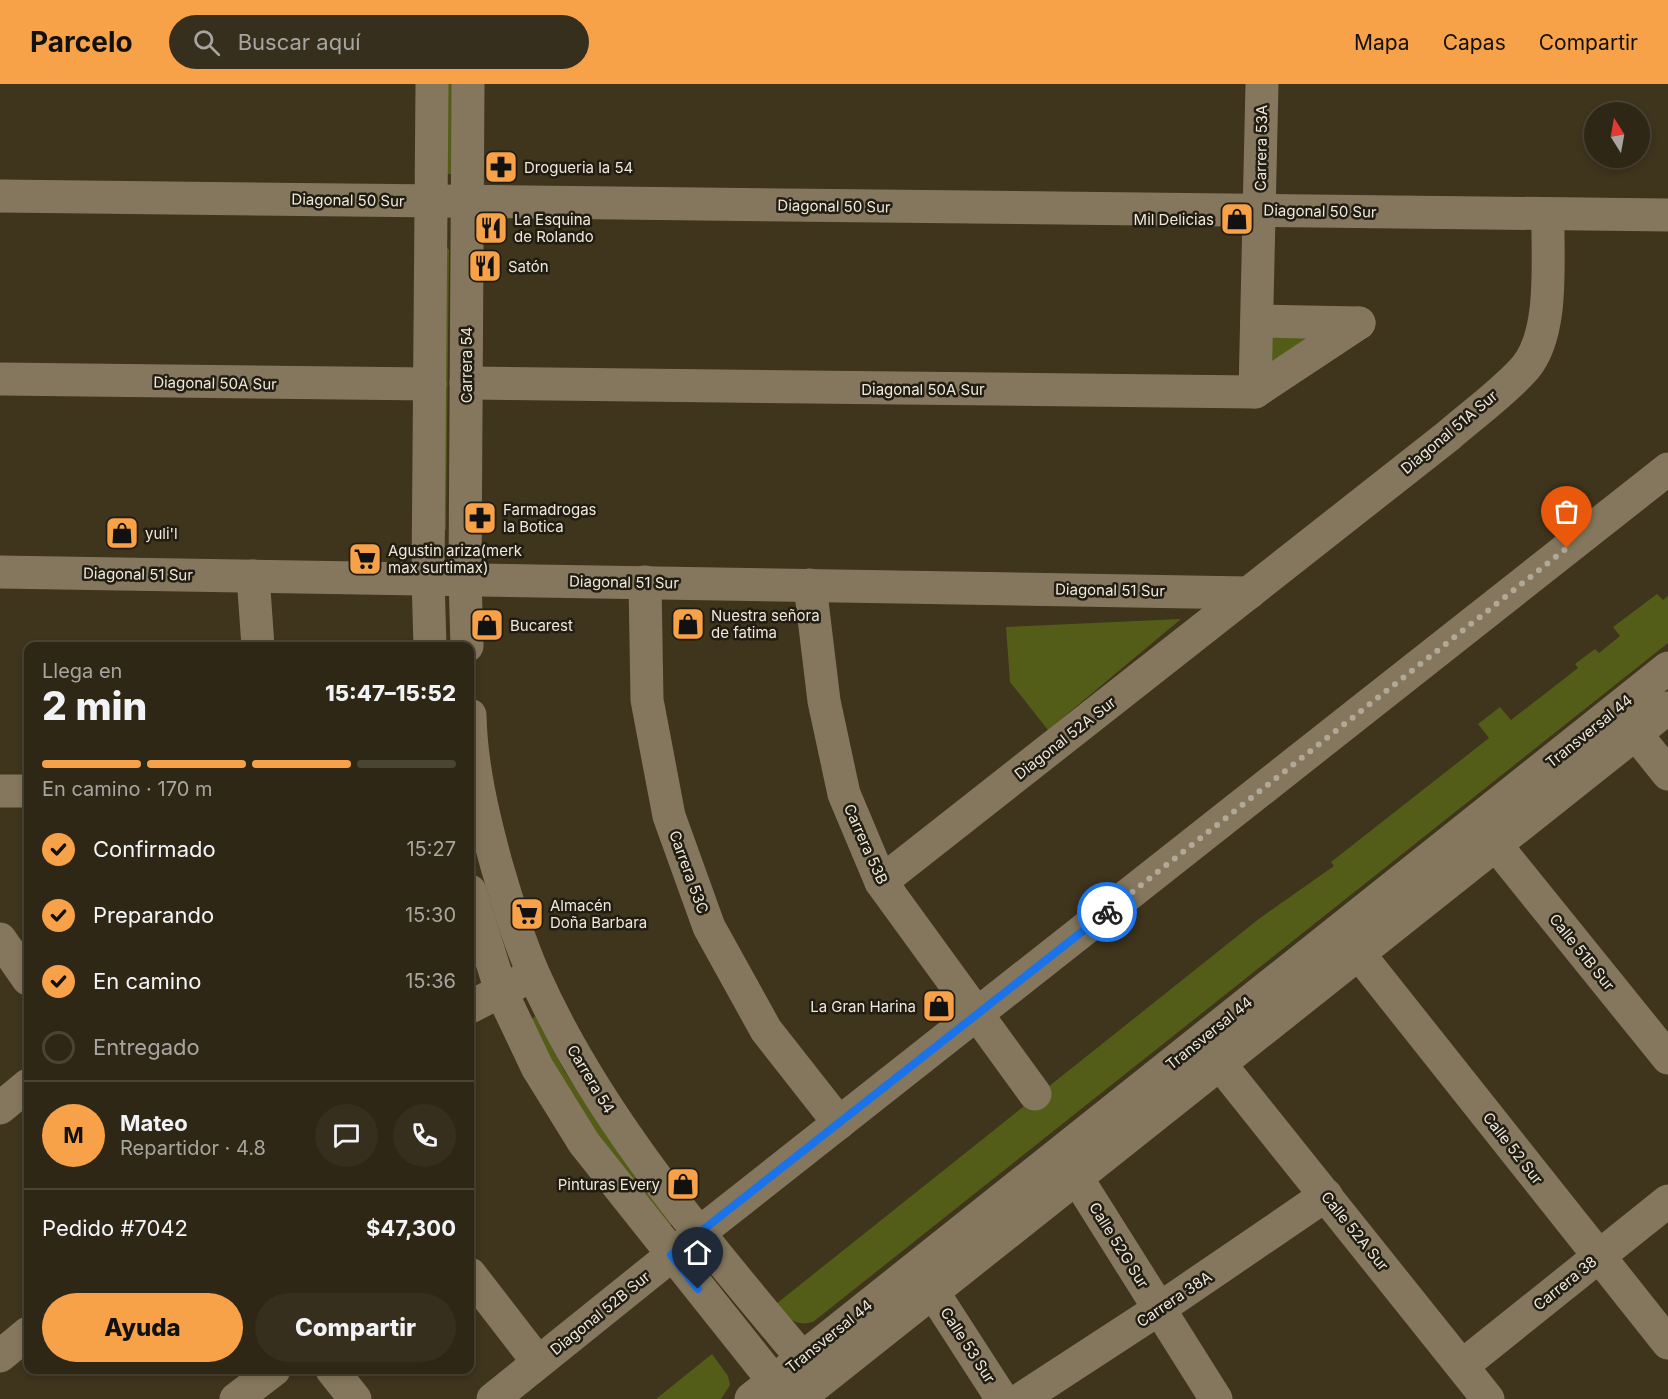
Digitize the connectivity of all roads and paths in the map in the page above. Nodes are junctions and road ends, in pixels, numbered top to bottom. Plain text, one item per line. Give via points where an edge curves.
1 (432, 84) edge
2 (468, 84) edge
3 (1262, 84) edge
4 (0, 196) edge
5 (431, 202) junction
6 (467, 202) junction
7 (1261, 211) junction
8 (1548, 214) junction
9 (1668, 215) edge
10 (1257, 321) junction
11 (0, 379) edge
12 (466, 383) junction
13 (430, 384) junction
14 (1255, 392) junction
15 (1668, 469) edge
16 (0, 572) edge
17 (253, 576) junction
18 (428, 578) junction
19 (465, 579) junction
20 (645, 582) junction
21 (810, 585) junction
22 (1249, 593) junction
23 (258, 642) edge
24 (430, 642) edge
25 (467, 642) edge
26 (1668, 668) edge
27 (1668, 708) edge
28 (1636, 734) junction
29 (474, 742) edge
30 (1668, 774) edge
31 (0, 791) edge
32 (24, 791) edge
33 (1496, 845) junction
34 (881, 882) junction
35 (474, 904) edge
36 (0, 939) edge
37 (1359, 954) junction
38 (24, 973) edge
39 (533, 974) junction
40 (501, 991) junction
41 (474, 1005) edge
42 (975, 1016) junction
43 (1668, 1058) edge
44 (1220, 1064) junction
45 (24, 1088) edge
46 (1035, 1094) dead end
47 (0, 1108) edge
48 (839, 1123) junction
49 (1068, 1165) junction
50 (1326, 1195) junction
51 (1668, 1201) edge
52 (700, 1232) junction
53 (671, 1255) junction
54 (1599, 1256) junction
55 (474, 1279) edge
56 (933, 1292) junction
57 (1159, 1309) junction
58 (24, 1336) edge
59 (1668, 1343) edge
60 (0, 1356) edge
61 (802, 1358) junction
62 (538, 1362) junction
63 (1462, 1366) junction
64 (269, 1374) edge
65 (335, 1374) edge
66 (783, 1394) edge
67 (236, 1399) edge
68 (355, 1399) edge
69 (493, 1399) edge
70 (1002, 1399) edge
71 (1021, 1399) edge
72 (1216, 1399) edge
73 (1488, 1399) edge

1 - 5 street
2 - 6 street, Carrera 54
3 - 7 street, Carrera 53A
4 - 5 street, Diagonal 50 Sur
5 - 6 street, Diagonal 50 Sur
5 - 13 street
6 - 7 street, Diagonal 50 Sur
6 - 12 street, Carrera 54
7 - 8 street, Diagonal 50 Sur
7 - 10 street, Carrera 53A
8 - 9 street, Diagonal 50 Sur
8 - 22 street, Diagonal 51A Sur via 1544,319 1525,368 1448,436
10 - 14 street, Carrera 53A
10 - 14 street via 1359,323
11 - 13 street, Diagonal 50A Sur
12 - 14 street, Diagonal 50A Sur
12 - 19 street, Carrera 54
13 - 18 street
15 - 42 street, Diagonal 52B Sur
16 - 17 street, Diagonal 51 Sur
17 - 18 street, Diagonal 51 Sur
17 - 23 street
18 - 19 street, Diagonal 51 Sur
18 - 24 street
19 - 20 street, Diagonal 51 Sur
19 - 25 street, Carrera 54
20 - 21 street, Diagonal 51 Sur
20 - 48 street, Carrera 53C via 647,700 669,816 705,916 766,1030
21 - 22 street, Diagonal 51 Sur
21 - 34 street, Carrera 53B via 824,701 844,794
22 - 34 street, Diagonal 52A Sur
26 - 49 street, Transversal 44
27 - 28 street, Transversal 44
28 - 30 street
28 - 33 street, Transversal 44
29 - 39 street, Carrera 54 via 486,825
31 - 32 street
33 - 37 street, Transversal 44
33 - 43 street, Calle 51B Sur
34 - 42 street, Carrera 53B
35 - 40 street
36 - 38 street
37 - 44 street, Transversal 44
37 - 54 street, Calle 52 Sur
39 - 40 street
39 - 52 street, Carrera 54 via 574,1053 618,1124
40 - 41 street
40 - 53 street via 537,1067 584,1143
42 - 46 street, Carrera 53B
42 - 48 street, Diagonal 52B Sur
44 - 49 street, Transversal 44
44 - 50 street, Calle 52A Sur
45 - 47 street
48 - 52 street, Diagonal 52B Sur
49 - 56 street, Transversal 44
49 - 57 street, Calle 52G Sur
49 - 61 street, Transversal 44
50 - 57 street, Carrera 38A
50 - 63 street, Calle 52A Sur
51 - 54 street, Carrera 38
52 - 53 street, Diagonal 52B Sur
52 - 61 street, Carrera 54
53 - 62 street, Diagonal 52B Sur
53 - 66 street
54 - 59 street, Calle 52 Sur
54 - 63 street, Carrera 38
55 - 62 street
56 - 66 street, Transversal 44
56 - 70 street, Calle 53 Sur
57 - 71 street, Carrera 38A
57 - 72 street, Calle 52G Sur
58 - 60 street
61 - 66 street, Transversal 44
62 - 69 street, Diagonal 52B Sur
63 - 73 street, Calle 52A Sur
64 - 67 street
65 - 68 street

